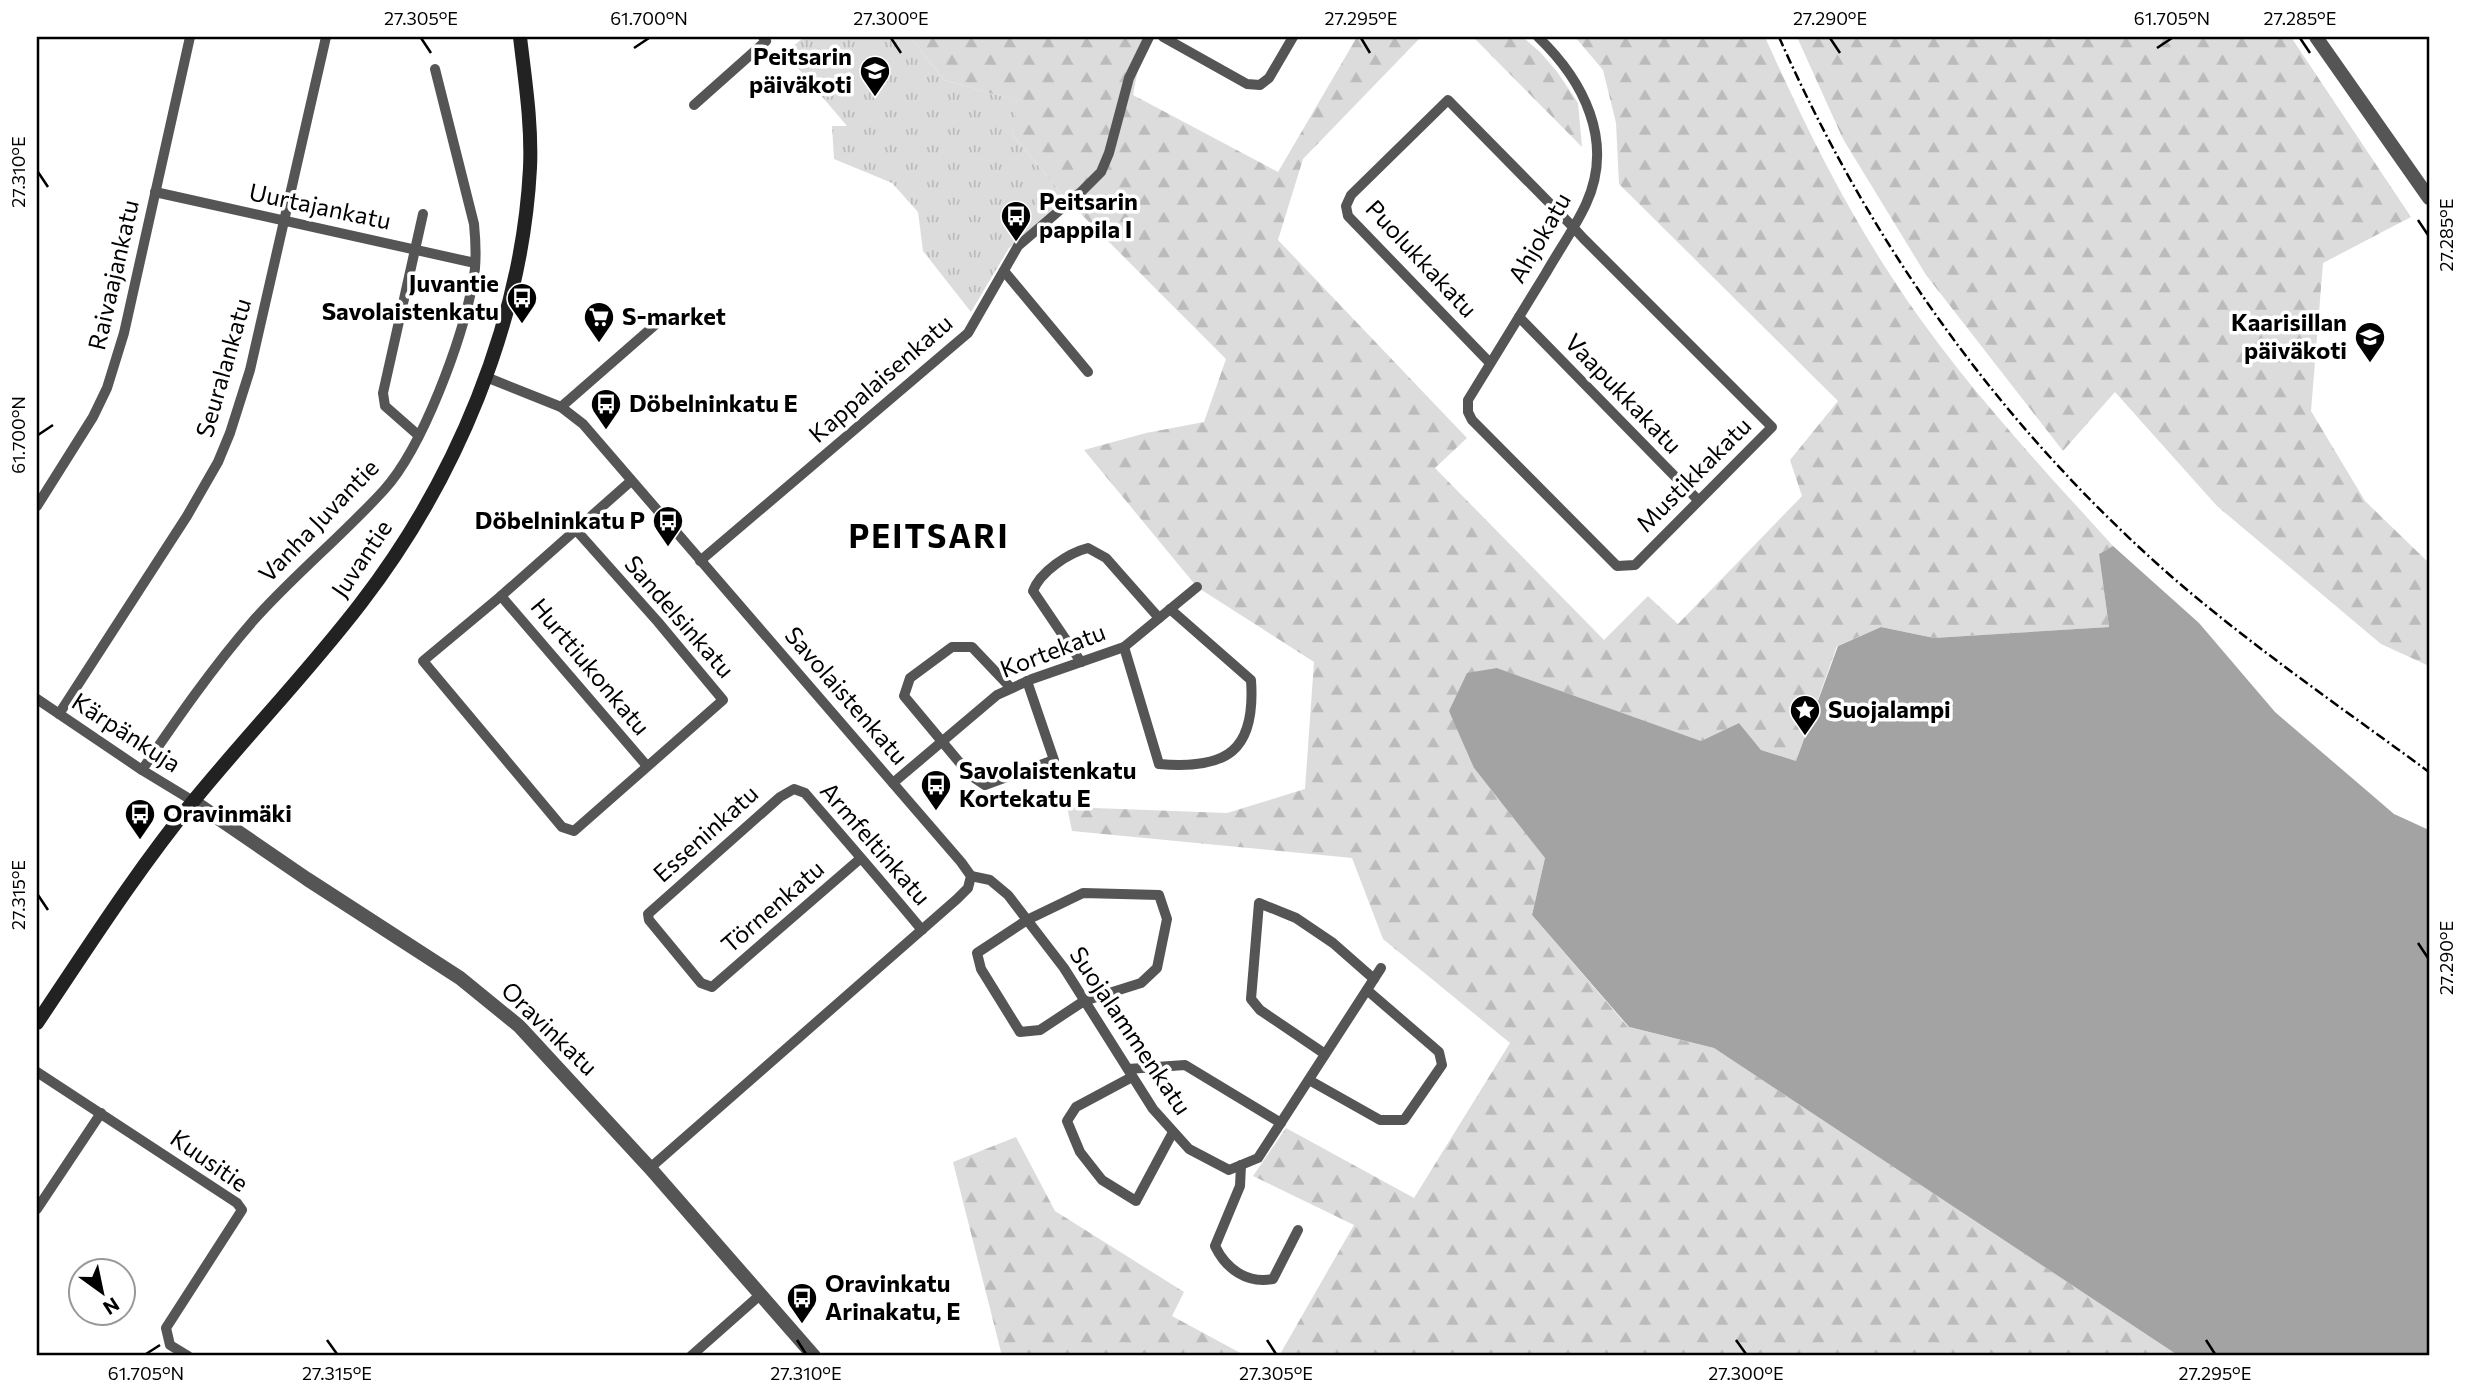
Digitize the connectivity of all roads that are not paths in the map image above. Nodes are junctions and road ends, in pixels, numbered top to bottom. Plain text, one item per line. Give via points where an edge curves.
1 (190, 37) edge
2 (326, 37) edge
3 (520, 37) edge
4 (763, 37) edge
5 (1149, 37) edge
6 (1163, 37) edge
7 (1293, 37) edge
8 (1538, 37) edge
9 (2319, 38) edge
10 (435, 69) dead end
11 (694, 105) dead end
12 (156, 192) junction
13 (2429, 198) edge
14 (423, 214) dead end
15 (284, 221) junction
16 (1573, 226) junction
17 (415, 250) junction
18 (475, 263) junction
19 (1004, 271) junction
20 (1519, 317) junction
21 (663, 318) dead end
22 (1490, 363) junction
23 (1087, 372) dead end
24 (486, 377) junction
25 (561, 407) junction
26 (1472, 420) joint
27 (418, 435) junction
28 (631, 481) junction
29 (1698, 500) junction
30 (37, 506) edge
31 (576, 530) junction
32 (700, 561) junction
33 (1197, 587) dead end
34 (501, 596) junction
35 (1170, 609) junction
36 (1159, 618) junction
37 (1124, 647) junction
38 (1081, 662) junction
39 (1027, 681) junction
40 (1011, 688) junction
41 (37, 699) edge
42 (59, 714) junction
43 (941, 742) junction
44 (647, 766) junction
45 (142, 770) junction
46 (893, 783) junction
47 (794, 789) joint
48 (193, 801) junction
49 (861, 858) junction
50 (971, 876) junction
51 (1027, 920) junction
52 (922, 930) junction
53 (1381, 968) dead end
54 (1374, 979) junction
55 (712, 987) joint
56 (1367, 989) junction
57 (1084, 1001) junction
58 (37, 1023) edge
59 (1325, 1054) junction
60 (37, 1072) edge
61 (1130, 1073) junction
62 (1309, 1080) junction
63 (101, 1113) junction
64 (1281, 1123) junction
65 (1174, 1132) junction
66 (1241, 1165) junction
67 (650, 1168) junction
68 (37, 1209) edge
69 (1298, 1230) dead end
70 (760, 1295) junction
71 (188, 1356) edge
72 (691, 1356) edge
73 (814, 1356) edge

1 - 12 street, Raivaajankatu
2 - 15 street, Seuralankatu
3 - 24 main road, Juvantie via 530,167 509,306
4 - 11 street via 766,41
5 - 19 street, Kappalaisenkatu via 1129,78 1101,172 1018,246
6 - 7 street via 1247,83 1259,85 1269,78
8 - 16 street, Ahjokatu via 1570,72 1592,117 1596,139 1592,187
9 - 13 street
10 - 18 street, Vanha Juvantie via 474,225
12 - 15 street, Uurtajankatu
12 - 30 street, Raivaajankatu via 107,388
14 - 17 street
15 - 17 street, Uurtajankatu
15 - 42 street, Seuralankatu via 245,390 218,461
16 - 20 street, Ahjokatu
16 - 22 street, Puolukkakatu via 1448,100 1351,195 1348,216
16 - 29 street, Mustikkakatu via 1772,426
17 - 18 street, Uurtajankatu
17 - 27 street via 383,393 385,406
18 - 27 street, Vanha Juvantie via 462,328
19 - 23 street
19 - 32 street, Kappalaisenkatu via 968,333
20 - 22 street, Ahjokatu
20 - 29 street, Vaapukkakatu
21 - 25 street
22 - 26 street, Ahjokatu via 1468,400
24 - 25 street, Savolaistenkatu
24 - 48 main road, Juvantie via 428,499 382,574
25 - 28 street, Savolaistenkatu via 583,424
26 - 29 street, Mustikkakatu via 1617,566 1635,565
27 - 45 street, Vanha Juvantie via 384,489 288,583 203,681
28 - 31 street
28 - 32 street, Savolaistenkatu
31 - 34 street
31 - 44 street, Sandelsinkatu via 723,700
32 - 46 street, Savolaistenkatu
33 - 35 street, Kortekatu
34 - 44 street, Hurttiukonkatu
34 - 44 street via 423,661 562,827 574,831
35 - 36 street, Kortekatu
35 - 37 street via 1251,680 1253,702 1242,744 1231,755 1190,767 1159,764
36 - 37 street, Kortekatu
36 - 38 street via 1107,558 1088,548 1075,551 1036,581 1033,592
37 - 38 street, Kortekatu
38 - 39 street, Kortekatu
39 - 40 street, Kortekatu
39 - 43 street via 1055,760 985,785
40 - 43 street, Kortekatu
40 - 43 street via 972,647 952,647 910,678 904,696
41 - 42 street, Kärpänkuja
42 - 45 street, Kärpänkuja
43 - 46 street, Kortekatu
45 - 48 street, Kärpänkuja
46 - 50 street, Savolaistenkatu
47 - 49 street, Armfeltinkatu via 805,793
47 - 55 street, Esseninkatu via 779,797 648,914 701,983
48 - 58 main road, Juvantie via 144,863
48 - 67 street, Oravinkatu via 460,978 509,1018
49 - 52 street, Armfeltinkatu
49 - 55 street, Törnenkatu
50 - 51 street, Suojalammenkatu via 990,880
50 - 52 street via 968,888
51 - 57 street, Suojalammenkatu
51 - 57 street via 977,953 981,969 1020,1032 1040,1030
51 - 57 street via 1083,893 1159,895 1167,919 1157,968 1141,983
52 - 67 street
53 - 54 street
54 - 56 street
54 - 59 street via 1305,924 1259,903 1251,999
56 - 59 street
56 - 62 street via 1439,1052 1442,1065 1404,1120 1380,1120
57 - 61 street, Suojalammenkatu
59 - 62 street
60 - 63 street, Kuusitie
61 - 64 street via 1185,1065
61 - 65 street, Suojalammenkatu
61 - 65 street via 1076,1107 1067,1121 1080,1152 1102,1180 1136,1201
62 - 64 street
63 - 68 street
63 - 71 street, Kuusitie via 242,1210 166,1328 170,1345
64 - 66 street via 1258,1158
65 - 66 street, Suojalammenkatu via 1189,1149 1229,1170
66 - 69 street via 1240,1186 1215,1246 1220,1256 1257,1282 1273,1279
67 - 70 street, Oravinkatu
70 - 72 street
70 - 73 street, Oravinkatu

